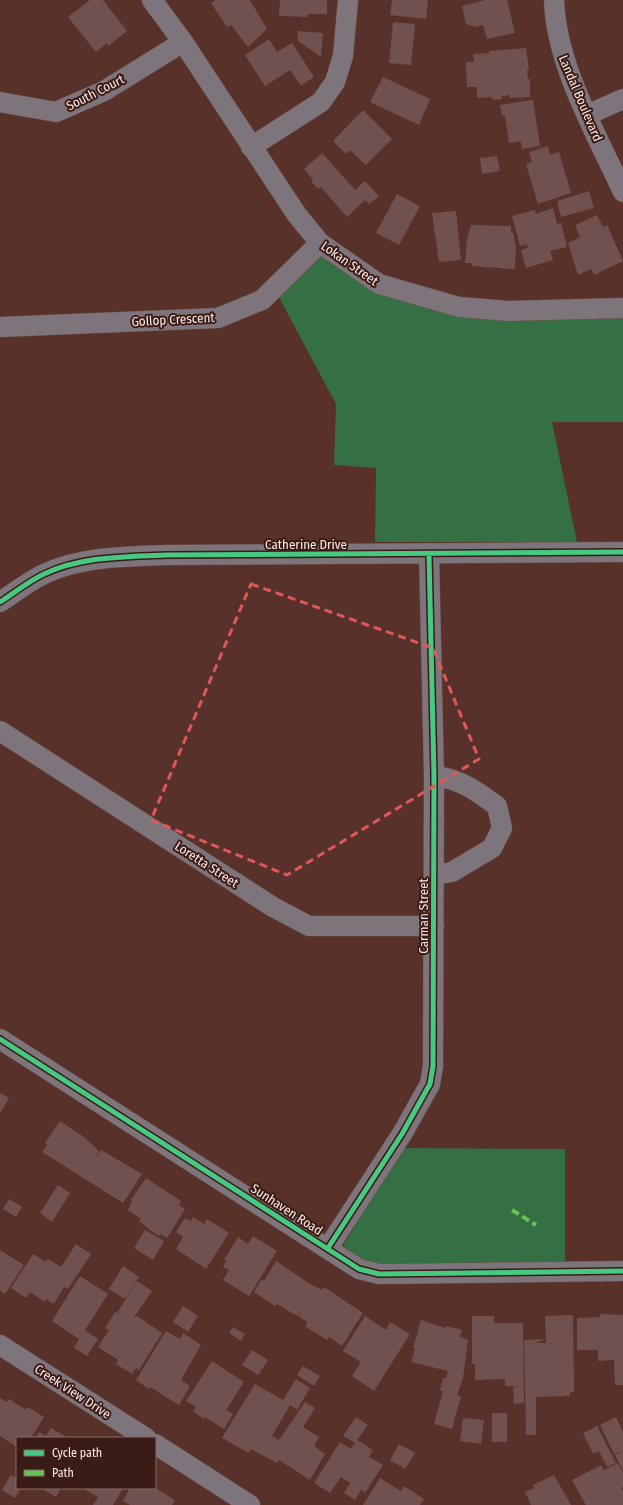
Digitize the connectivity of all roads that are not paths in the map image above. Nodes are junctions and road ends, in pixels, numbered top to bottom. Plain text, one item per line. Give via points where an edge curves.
1 (152, 0) edge
2 (348, 0) edge
3 (554, 0) edge
4 (183, 42) junction
5 (623, 99) edge
6 (0, 102) edge
7 (587, 115) junction
8 (251, 147) junction
9 (623, 192) edge
10 (320, 243) junction
11 (623, 308) edge
12 (0, 327) edge
13 (623, 552) edge
14 (429, 554) junction
15 (0, 602) edge
16 (0, 731) edge
17 (434, 776) junction
18 (434, 875) junction
19 (434, 926) junction
20 (0, 1039) edge
21 (328, 1248) junction
22 (623, 1271) edge
23 (0, 1344) edge
24 (144, 1437) edge
25 (156, 1445) edge
26 (250, 1505) edge

1 - 4 street, Lokan Street
2 - 8 street via 343,56 335,82 321,102
3 - 7 street, Landal Boulevard via 562,55
4 - 6 street, South Court via 104,91 56,112
4 - 8 street, Lokan Street
5 - 7 street
7 - 9 street, Landal Boulevard
8 - 10 street, Lokan Street via 297,215
10 - 11 street, Lokan Street via 379,284 459,307 508,311
10 - 12 street, Gollop Crescent via 262,300 218,318
13 - 14 street, Catherine Drive
14 - 15 street, Catherine Drive via 107,557 73,563 44,574
14 - 17 street, Carman Street
16 - 19 street, Loretta Street via 304,924
17 - 18 street, Carman Street
17 - 18 street, Carman Street via 449,777 473,788 498,806 502,828 492,848 452,872
18 - 19 street, Carman Street
19 - 21 street, Carman Street via 433,1066 430,1084 402,1134
20 - 21 street, Sunhaven Road
21 - 22 street, Sunhaven Road via 359,1269 379,1274
23 - 24 street, Creek View Drive
25 - 26 street

